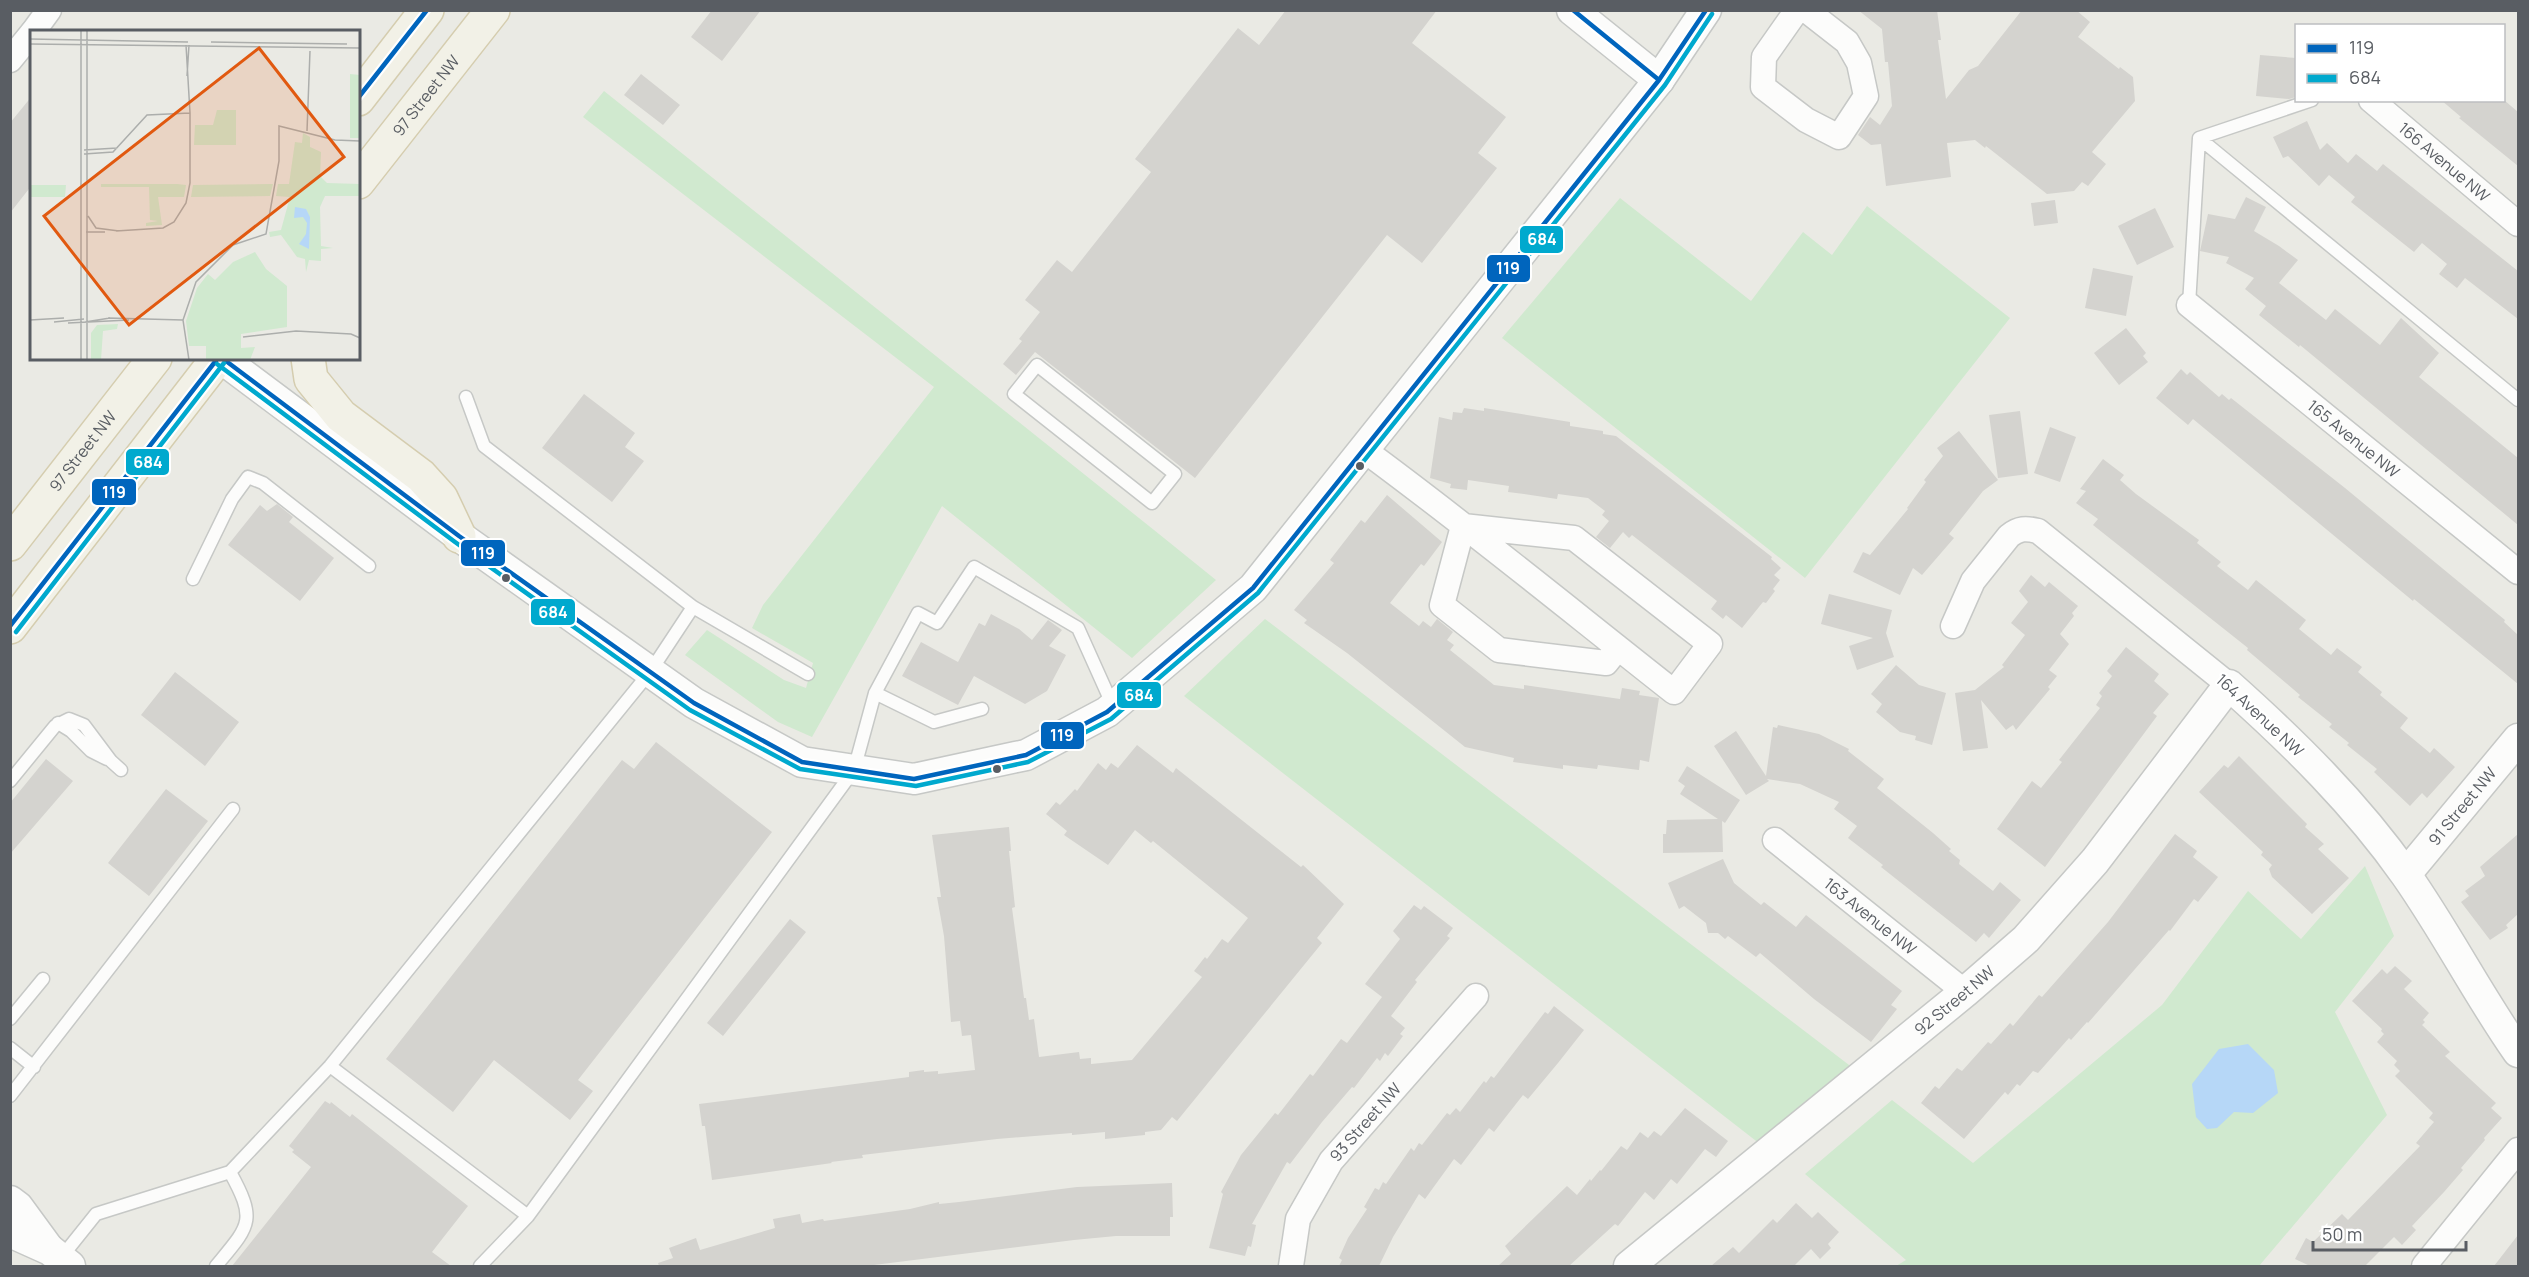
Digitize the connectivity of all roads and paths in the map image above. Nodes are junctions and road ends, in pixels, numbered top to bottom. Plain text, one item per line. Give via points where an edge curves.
1 (49, 10) edge
2 (427, 10) edge
3 (494, 10) edge
4 (1572, 10) edge
5 (1706, 10) edge
6 (1797, 10) edge
7 (1806, 10) edge
8 (34, 30) edge
9 (30, 35) edge
10 (10, 60) edge
11 (1659, 80) junction
12 (360, 96) edge
13 (2306, 102) edge
14 (2373, 102) edge
15 (2199, 138) junction
16 (360, 179) edge
17 (2518, 224) edge
18 (2189, 305) joint
19 (153, 360) edge
20 (218, 360) edge
21 (223, 360) edge
22 (308, 360) edge
23 (1037, 365) joint
24 (466, 397) dead end
25 (2518, 400) edge
26 (1364, 450) junction
27 (1463, 526) junction
28 (459, 536) junction
29 (10, 544) edge
30 (369, 566) dead end
31 (2518, 572) edge
32 (194, 579) dead end
33 (693, 607) junction
34 (1953, 626) dead end
35 (10, 627) edge
36 (1618, 648) junction
37 (650, 672) junction
38 (808, 674) dead end
39 (2229, 685) junction
40 (875, 693) junction
41 (1113, 706) junction
42 (982, 709) dead end
43 (2518, 739) edge
44 (116, 765) dead end
45 (854, 770) junction
46 (10, 781) edge
47 (232, 809) dead end
48 (1775, 840) dead end
49 (2406, 874) junction
50 (43, 979) dead end
51 (1965, 992) junction
52 (1476, 996) dead end
53 (10, 1019) edge
54 (10, 1048) edge
55 (2518, 1052) edge
56 (330, 1066) junction
57 (34, 1067) junction
58 (10, 1096) edge
59 (2518, 1150) edge
60 (230, 1172) junction
61 (10, 1201) edge
62 (528, 1216) junction
63 (10, 1232) edge
64 (59, 1260) edge
65 (216, 1266) edge
66 (480, 1266) edge
67 (1291, 1266) edge
68 (1629, 1266) edge
69 (2424, 1266) edge

1 - 8 street
2 - 12 main road
3 - 16 main road, 97 Street NW
4 - 11 street
5 - 11 street
6 - 7 street via 1764,57 1763,87 1806,120 1839,136 1866,96 1859,63 1847,42
9 - 10 street
11 - 26 street
13 - 15 lane
14 - 17 street, 166 Avenue NW
15 - 18 lane
15 - 25 lane
18 - 31 street, 165 Avenue NW
19 - 29 main road, 97 Street NW
20 - 35 main road
21 - 28 street
22 - 28 main road via 311,379 340,416 421,476 441,498
23 - 23 lane via 1014,394 1152,503 1175,474
24 - 33 lane via 484,446
26 - 27 street
26 - 41 street via 1253,588
27 - 36 street
27 - 36 street via 1442,605 1499,650 1606,663
27 - 36 street via 1574,538 1710,644 1674,692
28 - 37 street
30 - 32 lane via 263,483 248,477 232,499
33 - 37 lane
33 - 38 lane
34 - 39 street, 164 Avenue NW via 1973,580 2009,536 2026,528 2038,531
37 - 45 street via 694,703 802,762
37 - 56 lane
39 - 49 street, 164 Avenue NW via 2335,787
39 - 51 street, 92 Street NW via 2095,861 2026,939
40 - 41 lane via 918,613 937,623 974,567 1078,628
40 - 42 lane via 934,722
40 - 45 lane
41 - 45 street via 1026,755 914,780
43 - 49 street, 91 Street NW
44 - 46 lane via 91,751 58,723
45 - 62 lane
47 - 57 lane
48 - 51 street, 163 Avenue NW
49 - 55 street, 164 Avenue NW
50 - 53 lane
51 - 68 street, 92 Street NW
52 - 67 street, 93 Street NW via 1331,1161 1298,1219
54 - 57 lane
56 - 60 lane
56 - 62 lane
57 - 58 lane
59 - 69 street
60 - 64 lane via 96,1214
60 - 65 lane via 245,1199 247,1216 240,1238
61 - 64 street
62 - 66 lane
63 - 64 street

